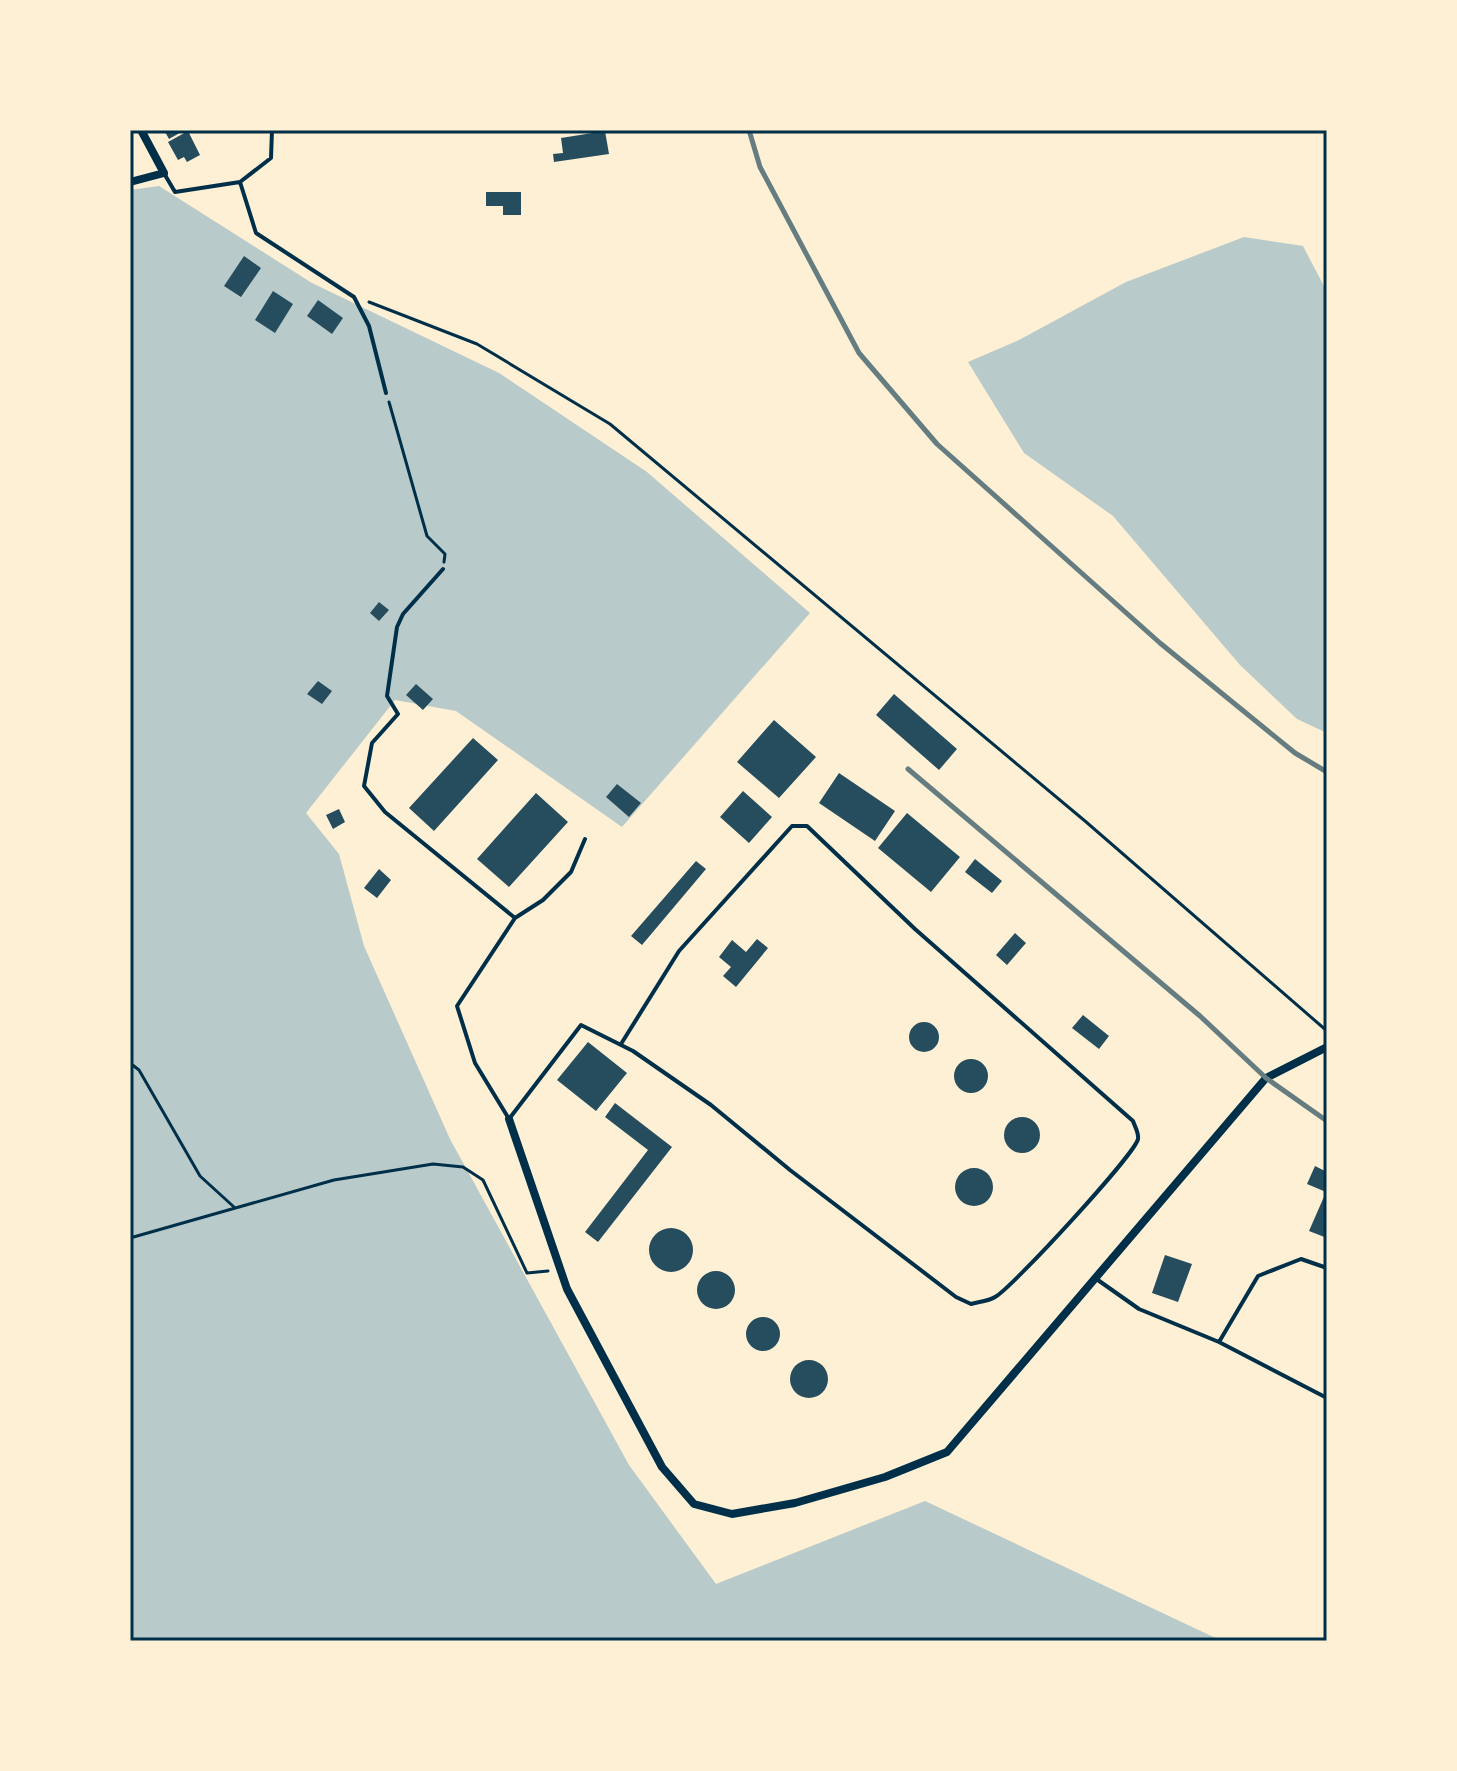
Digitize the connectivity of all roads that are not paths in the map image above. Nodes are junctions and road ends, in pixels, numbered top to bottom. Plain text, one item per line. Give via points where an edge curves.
1 (141, 130) edge
2 (272, 130) edge
3 (164, 173) junction
4 (130, 182) edge
5 (240, 182) junction
6 (386, 393) road end
7 (443, 569) road end
8 (585, 839) dead end
9 (515, 918) junction
10 (621, 1044) junction
11 (1327, 1047) edge
12 (509, 1119) junction
13 (1327, 1268) edge
14 (1095, 1278) junction
15 (1219, 1342) junction
16 (1327, 1398) edge

1 - 3 street
2 - 5 lane via 271,158
3 - 4 street
3 - 5 lane via 175,192
5 - 6 lane via 256,233 354,297 369,326
7 - 9 lane via 397,627 387,696 398,714 372,743 364,786 385,812
8 - 9 lane via 571,872
9 - 12 lane via 457,1006 475,1063
10 - 10 lane via 711,1105 971,1304 995,1297 1066,1227 1139,1136 1133,1121 807,826 792,826 679,951
10 - 12 lane via 581,1025
11 - 14 street via 1266,1078
12 - 14 street via 567,1289 662,1467 694,1504 732,1514 810,1499 947,1452
13 - 15 lane via 1301,1259 1258,1276
14 - 15 lane via 1139,1309
15 - 16 lane

